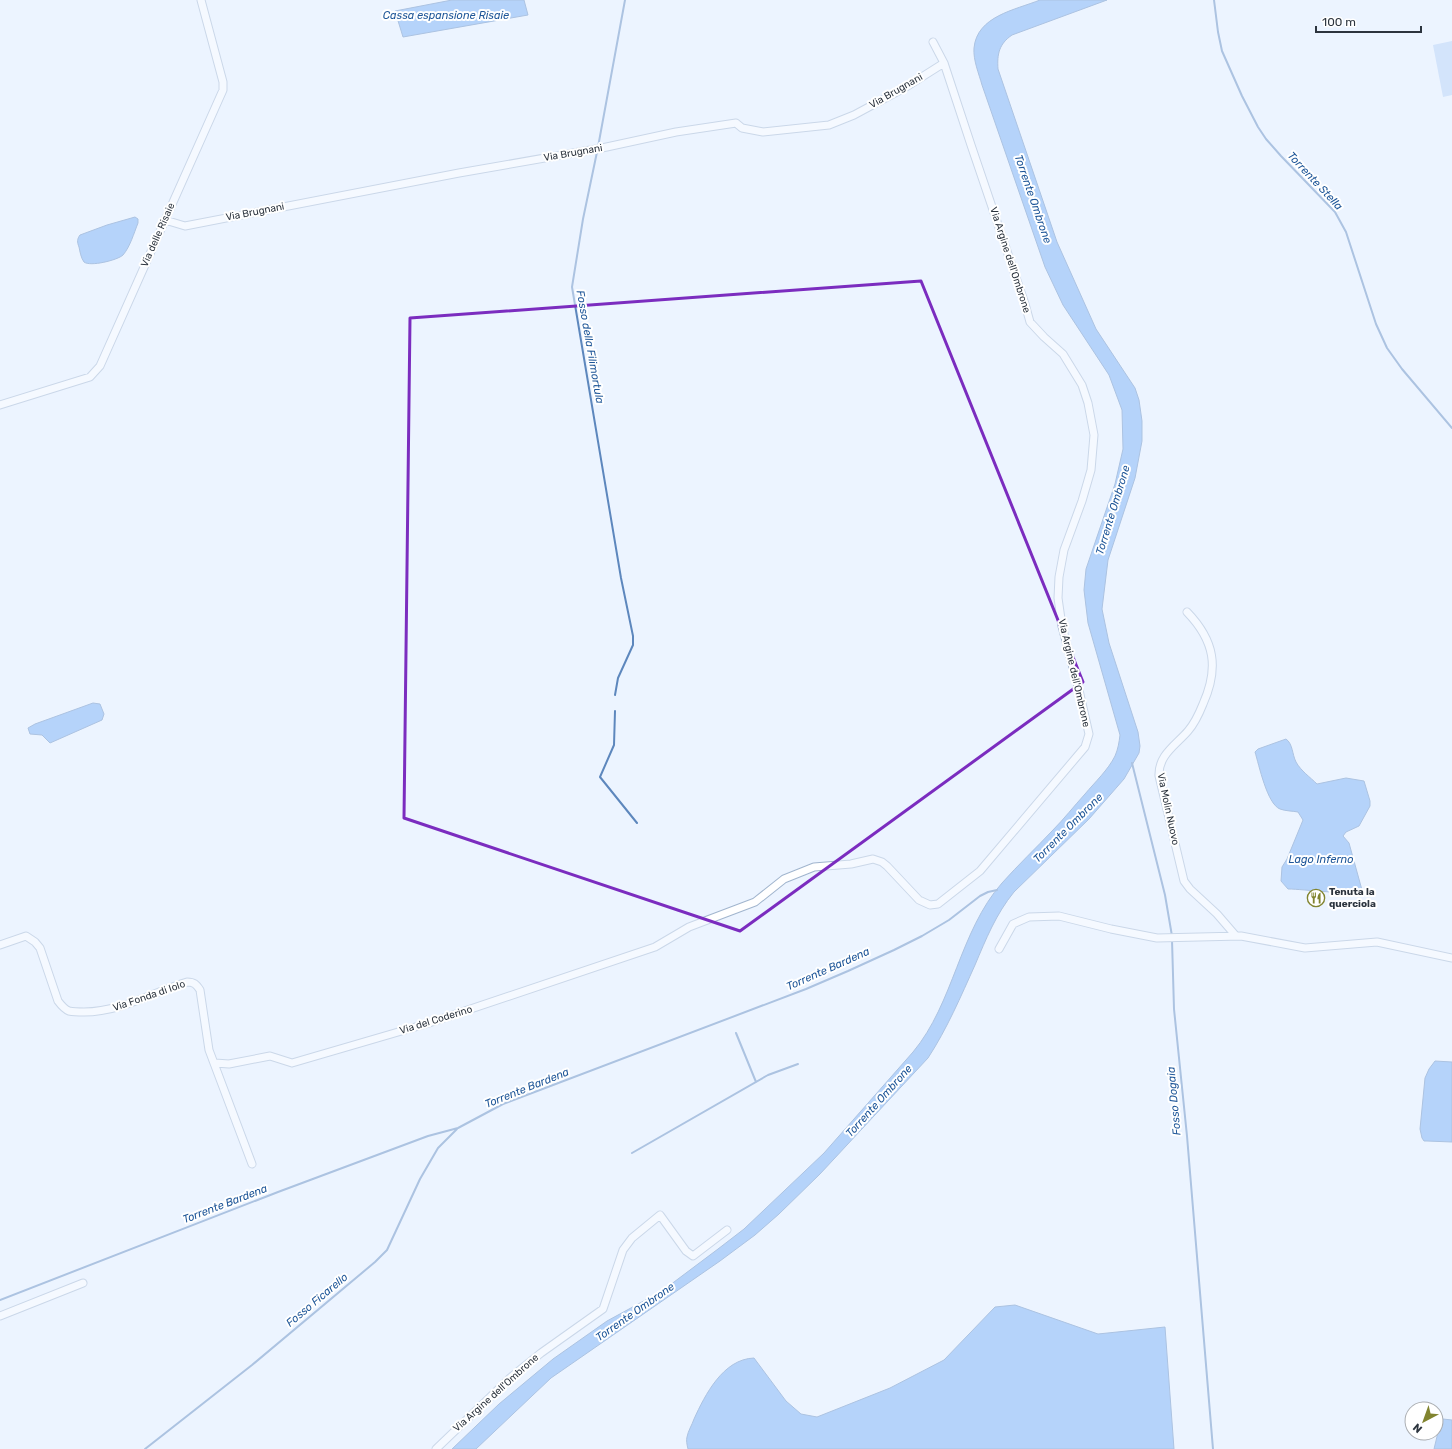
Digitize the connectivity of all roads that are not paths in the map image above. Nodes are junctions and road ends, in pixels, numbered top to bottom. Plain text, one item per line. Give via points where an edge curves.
1 (202, 0) edge
2 (933, 42) dead end
3 (944, 62) junction
4 (165, 220) junction
5 (0, 405) edge
6 (1187, 612) dead end
7 (938, 904) joint
8 (1236, 936) junction
9 (0, 945) edge
10 (999, 949) dead end
11 (1452, 958) edge
12 (215, 1063) junction
13 (252, 1164) dead end
14 (727, 1230) dead end
15 (83, 1283) dead end
16 (0, 1316) edge
17 (436, 1449) edge

1 - 4 street, Via delle Risaie via 223,90
2 - 3 street
3 - 4 street, Via Brugnani via 906,87 860,112 829,125 763,132 742,128 736,123 676,132 185,226
3 - 7 street, Via Argine dell'Ombrone via 1030,322 1063,354 1082,385 1094,435 1091,470 1064,550 1058,598 1062,626 1089,734 1085,747 980,871
4 - 5 street, Via delle Risaie via 100,366 90,377
6 - 8 street, Via Molin Nuovo via 1208,640 1212,662 1211,683 1192,726 1162,759 1160,776 1184,881
7 - 12 street, Via del Coderino via 930,905 919,900 878,860 814,867 784,880 755,902 689,927 655,947 436,1020 292,1063 270,1056 229,1064
8 - 10 street via 1161,938 1059,916 1030,917 1013,924
8 - 11 street via 1306,948 1377,942
9 - 12 street, Via Fonda di Iolo via 26,936 40,948 58,1001 69,1011 106,1010 187,982 196,984 200,990 210,1050
12 - 13 street, Via Fonda di Iolo
14 - 17 street, Via Argine dell'Ombrone via 693,1256 686,1251 660,1215 632,1238 623,1250 603,1308 510,1378
15 - 16 street

